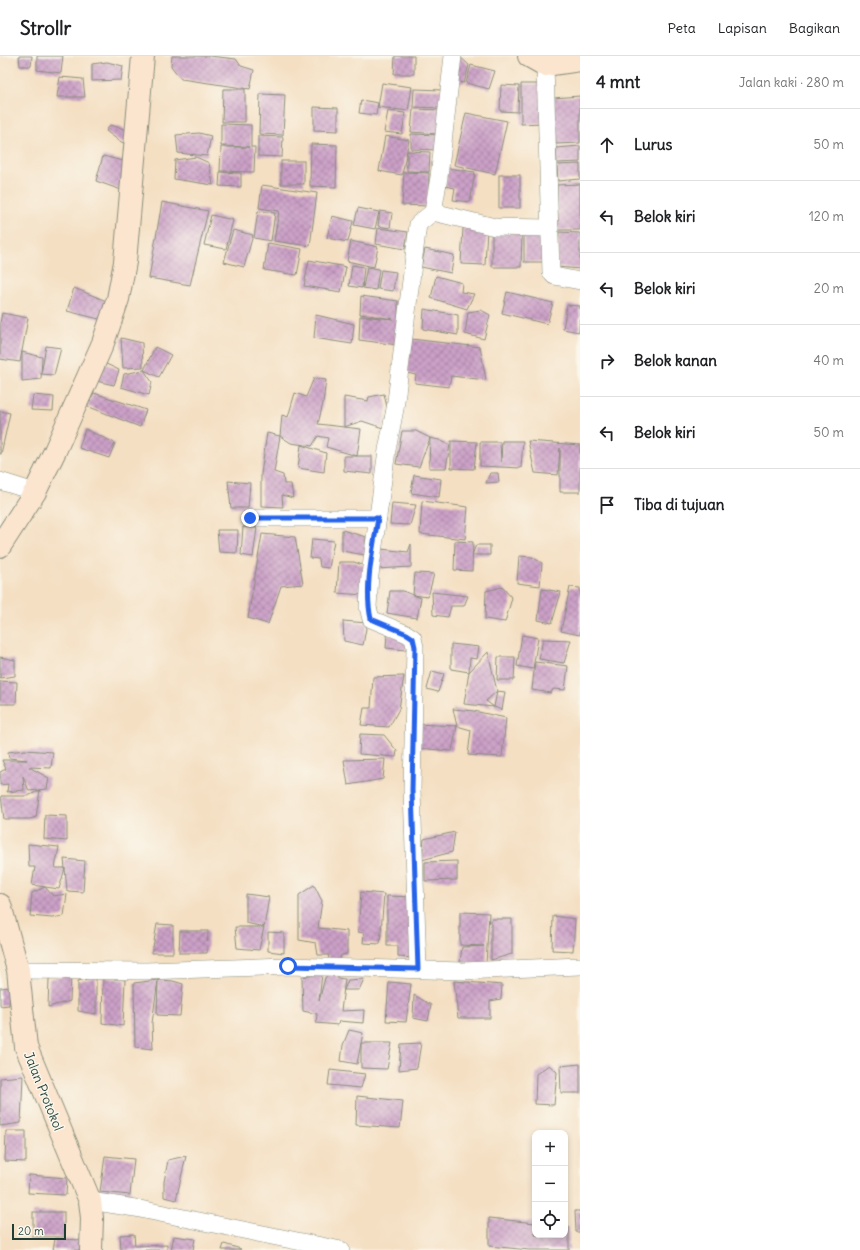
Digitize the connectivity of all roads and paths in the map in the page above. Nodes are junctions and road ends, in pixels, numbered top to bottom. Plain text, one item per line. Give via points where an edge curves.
1 (143, 56) edge
2 (453, 56) edge
3 (537, 60) edge
4 (580, 60) edge
5 (433, 212) junction
6 (550, 228) junction
7 (580, 280) edge
8 (0, 481) edge
9 (35, 492) junction
10 (250, 518) dead end
11 (378, 518) junction
12 (0, 546) edge
13 (0, 905) edge
14 (580, 966) edge
15 (418, 969) junction
16 (18, 970) junction
17 (90, 1201) junction
18 (91, 1250) edge
19 (341, 1250) edge

1 - 9 street via 125,262 118,299 103,343
2 - 5 street
3 - 4 street
3 - 6 street
5 - 6 street via 494,227
5 - 11 street via 418,224 395,408
6 - 7 street via 551,272 554,276
8 - 9 street
9 - 12 street
10 - 11 street
11 - 15 street via 370,575 368,607 371,619 407,634 413,638 415,647 412,790
13 - 16 street, Jalan Protokol
14 - 15 street via 463,971
15 - 16 street via 288,966 146,972
16 - 17 street, Jalan Protokol via 26,1047
17 - 18 street, Jalan Protokol
17 - 19 street

